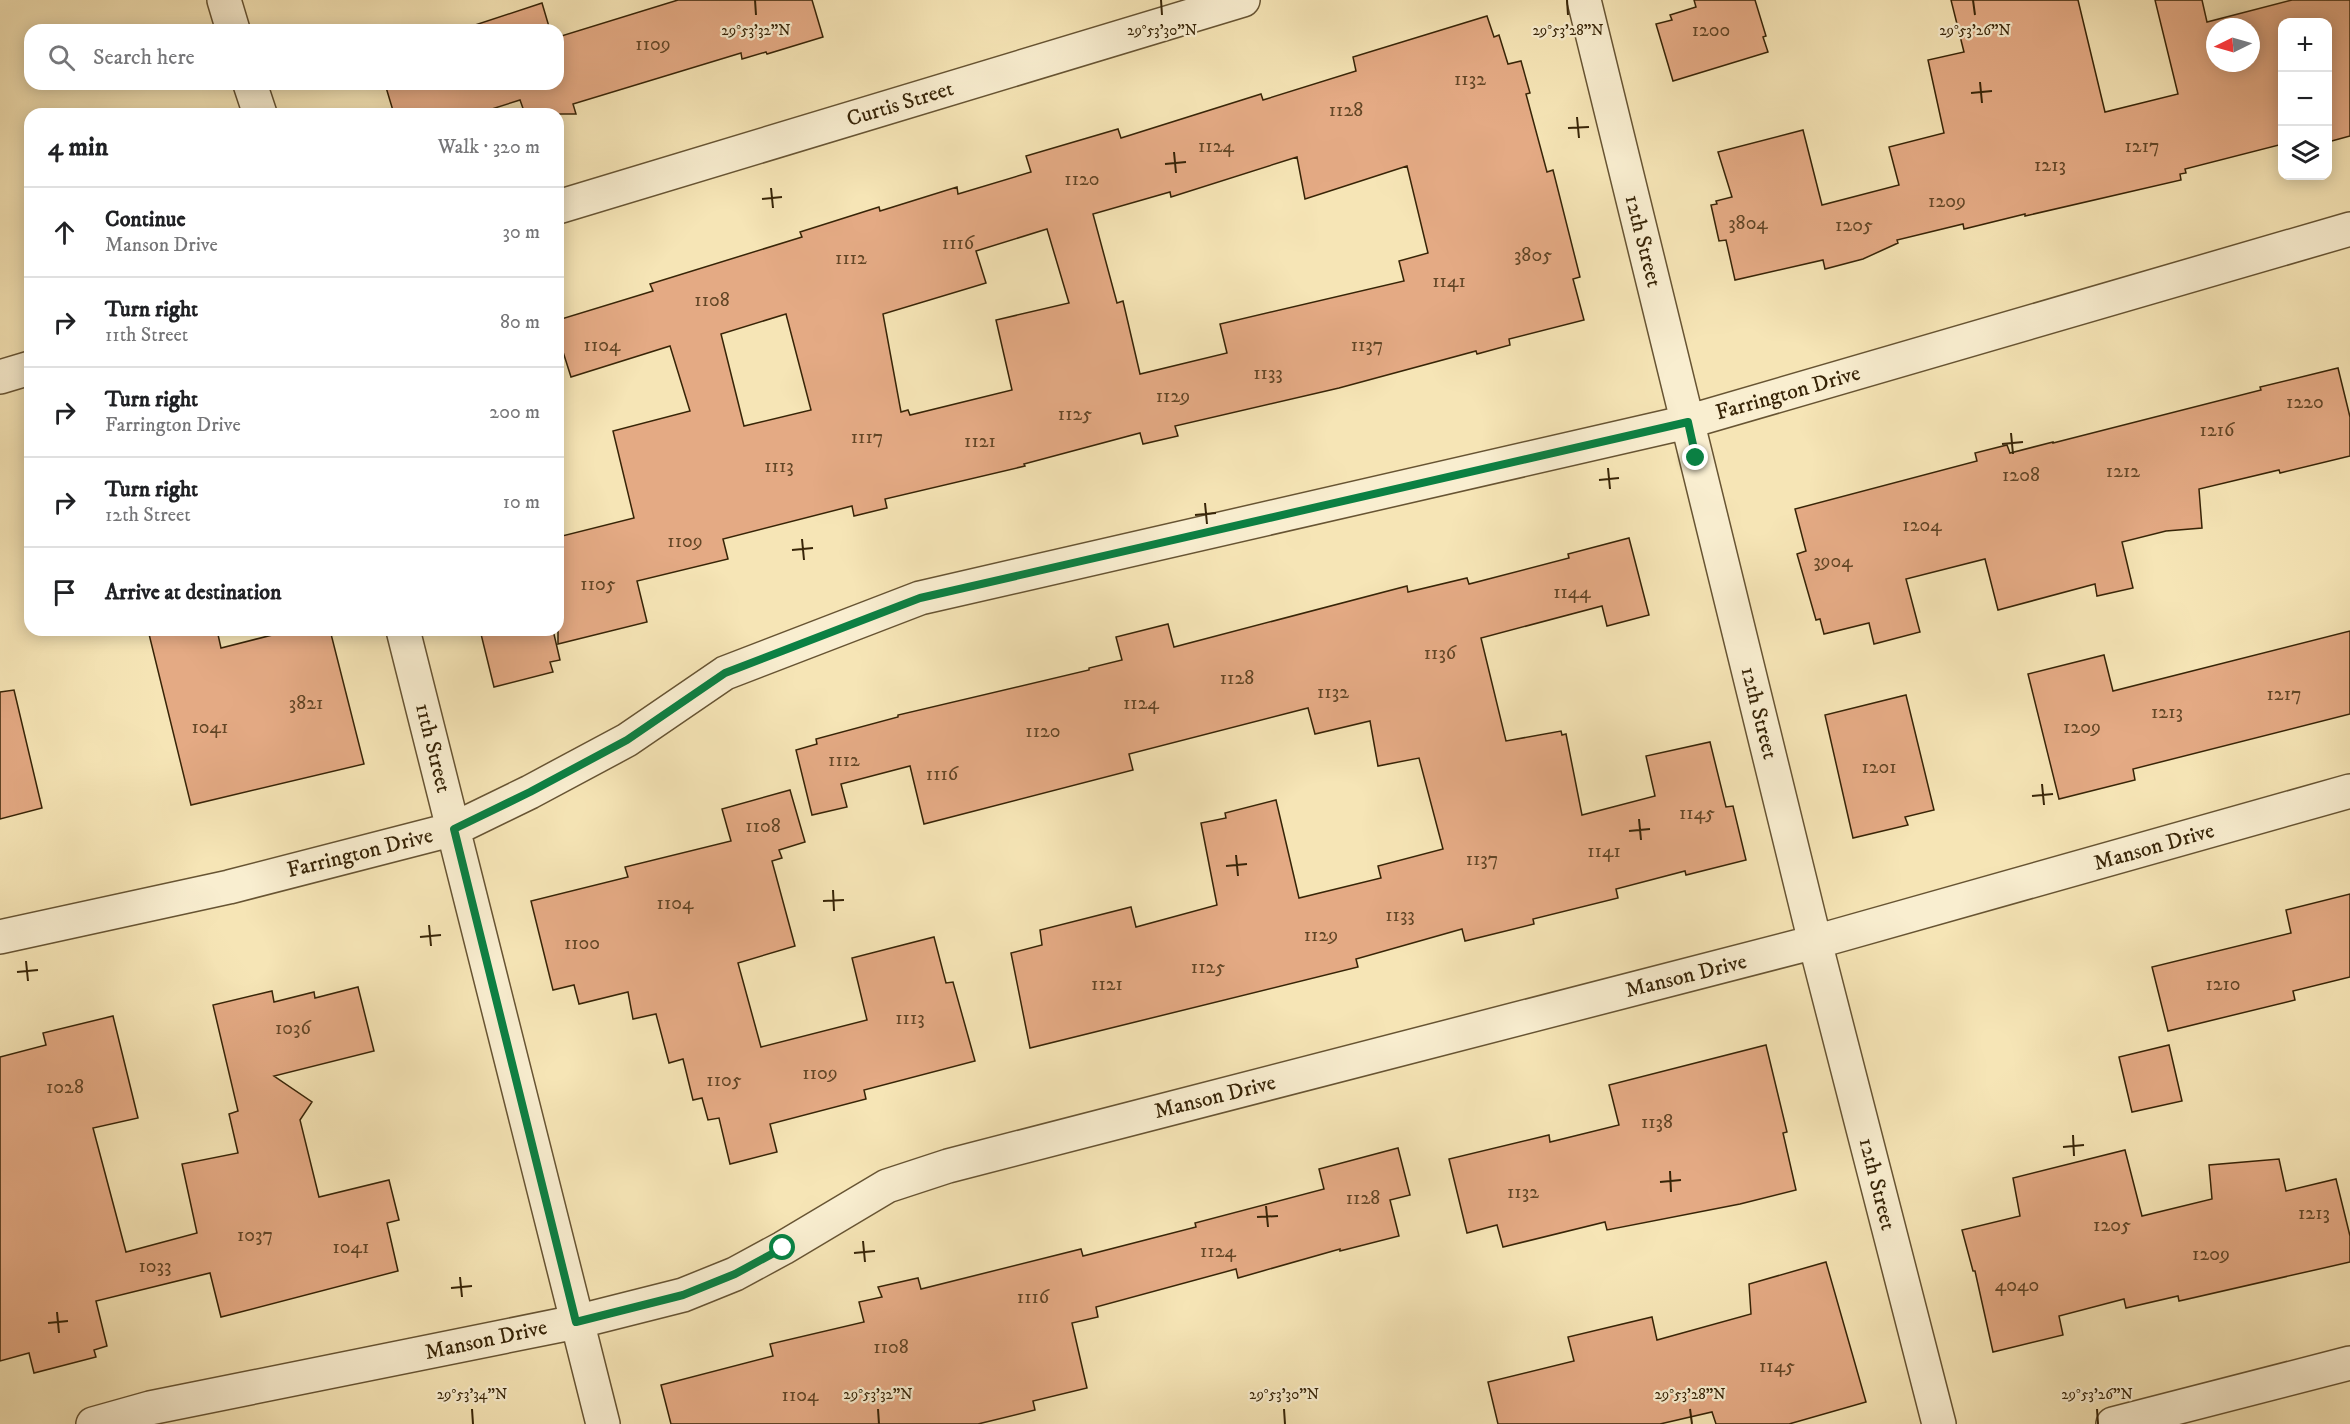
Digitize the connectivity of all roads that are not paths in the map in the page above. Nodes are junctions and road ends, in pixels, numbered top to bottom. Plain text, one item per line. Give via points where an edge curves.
1 (224, 0) edge
2 (1243, 0) edge
3 (1584, 0) edge
4 (231, 24) edge
5 (252, 90) edge
6 (258, 108) edge
7 (564, 205) edge
8 (2350, 229) edge
9 (24, 370) edge
10 (0, 377) edge
11 (1688, 422) junction
12 (405, 636) edge
13 (2350, 791) edge
14 (454, 829) junction
15 (0, 937) edge
16 (1815, 942) junction
17 (576, 1322) junction
18 (2350, 1363) edge
19 (93, 1424) edge
20 (603, 1424) edge
21 (1939, 1424) edge
22 (2113, 1424) edge

1 - 4 street
2 - 7 street, Curtis Street
3 - 11 street, 12th Street
5 - 6 street
8 - 11 street, Farrington Drive
9 - 10 street
11 - 14 street, Farrington Drive via 920,598 725,673 627,740
11 - 16 street, 12th Street
12 - 14 street, 11th Street
13 - 16 street, Manson Drive
14 - 15 street, Farrington Drive via 229,887
14 - 17 street, 11th Street
16 - 17 street, Manson Drive via 948,1166 887,1186 724,1278 683,1295
16 - 21 street, 12th Street
17 - 19 street, Manson Drive via 150,1408
17 - 20 street, 11th Street
18 - 22 street

